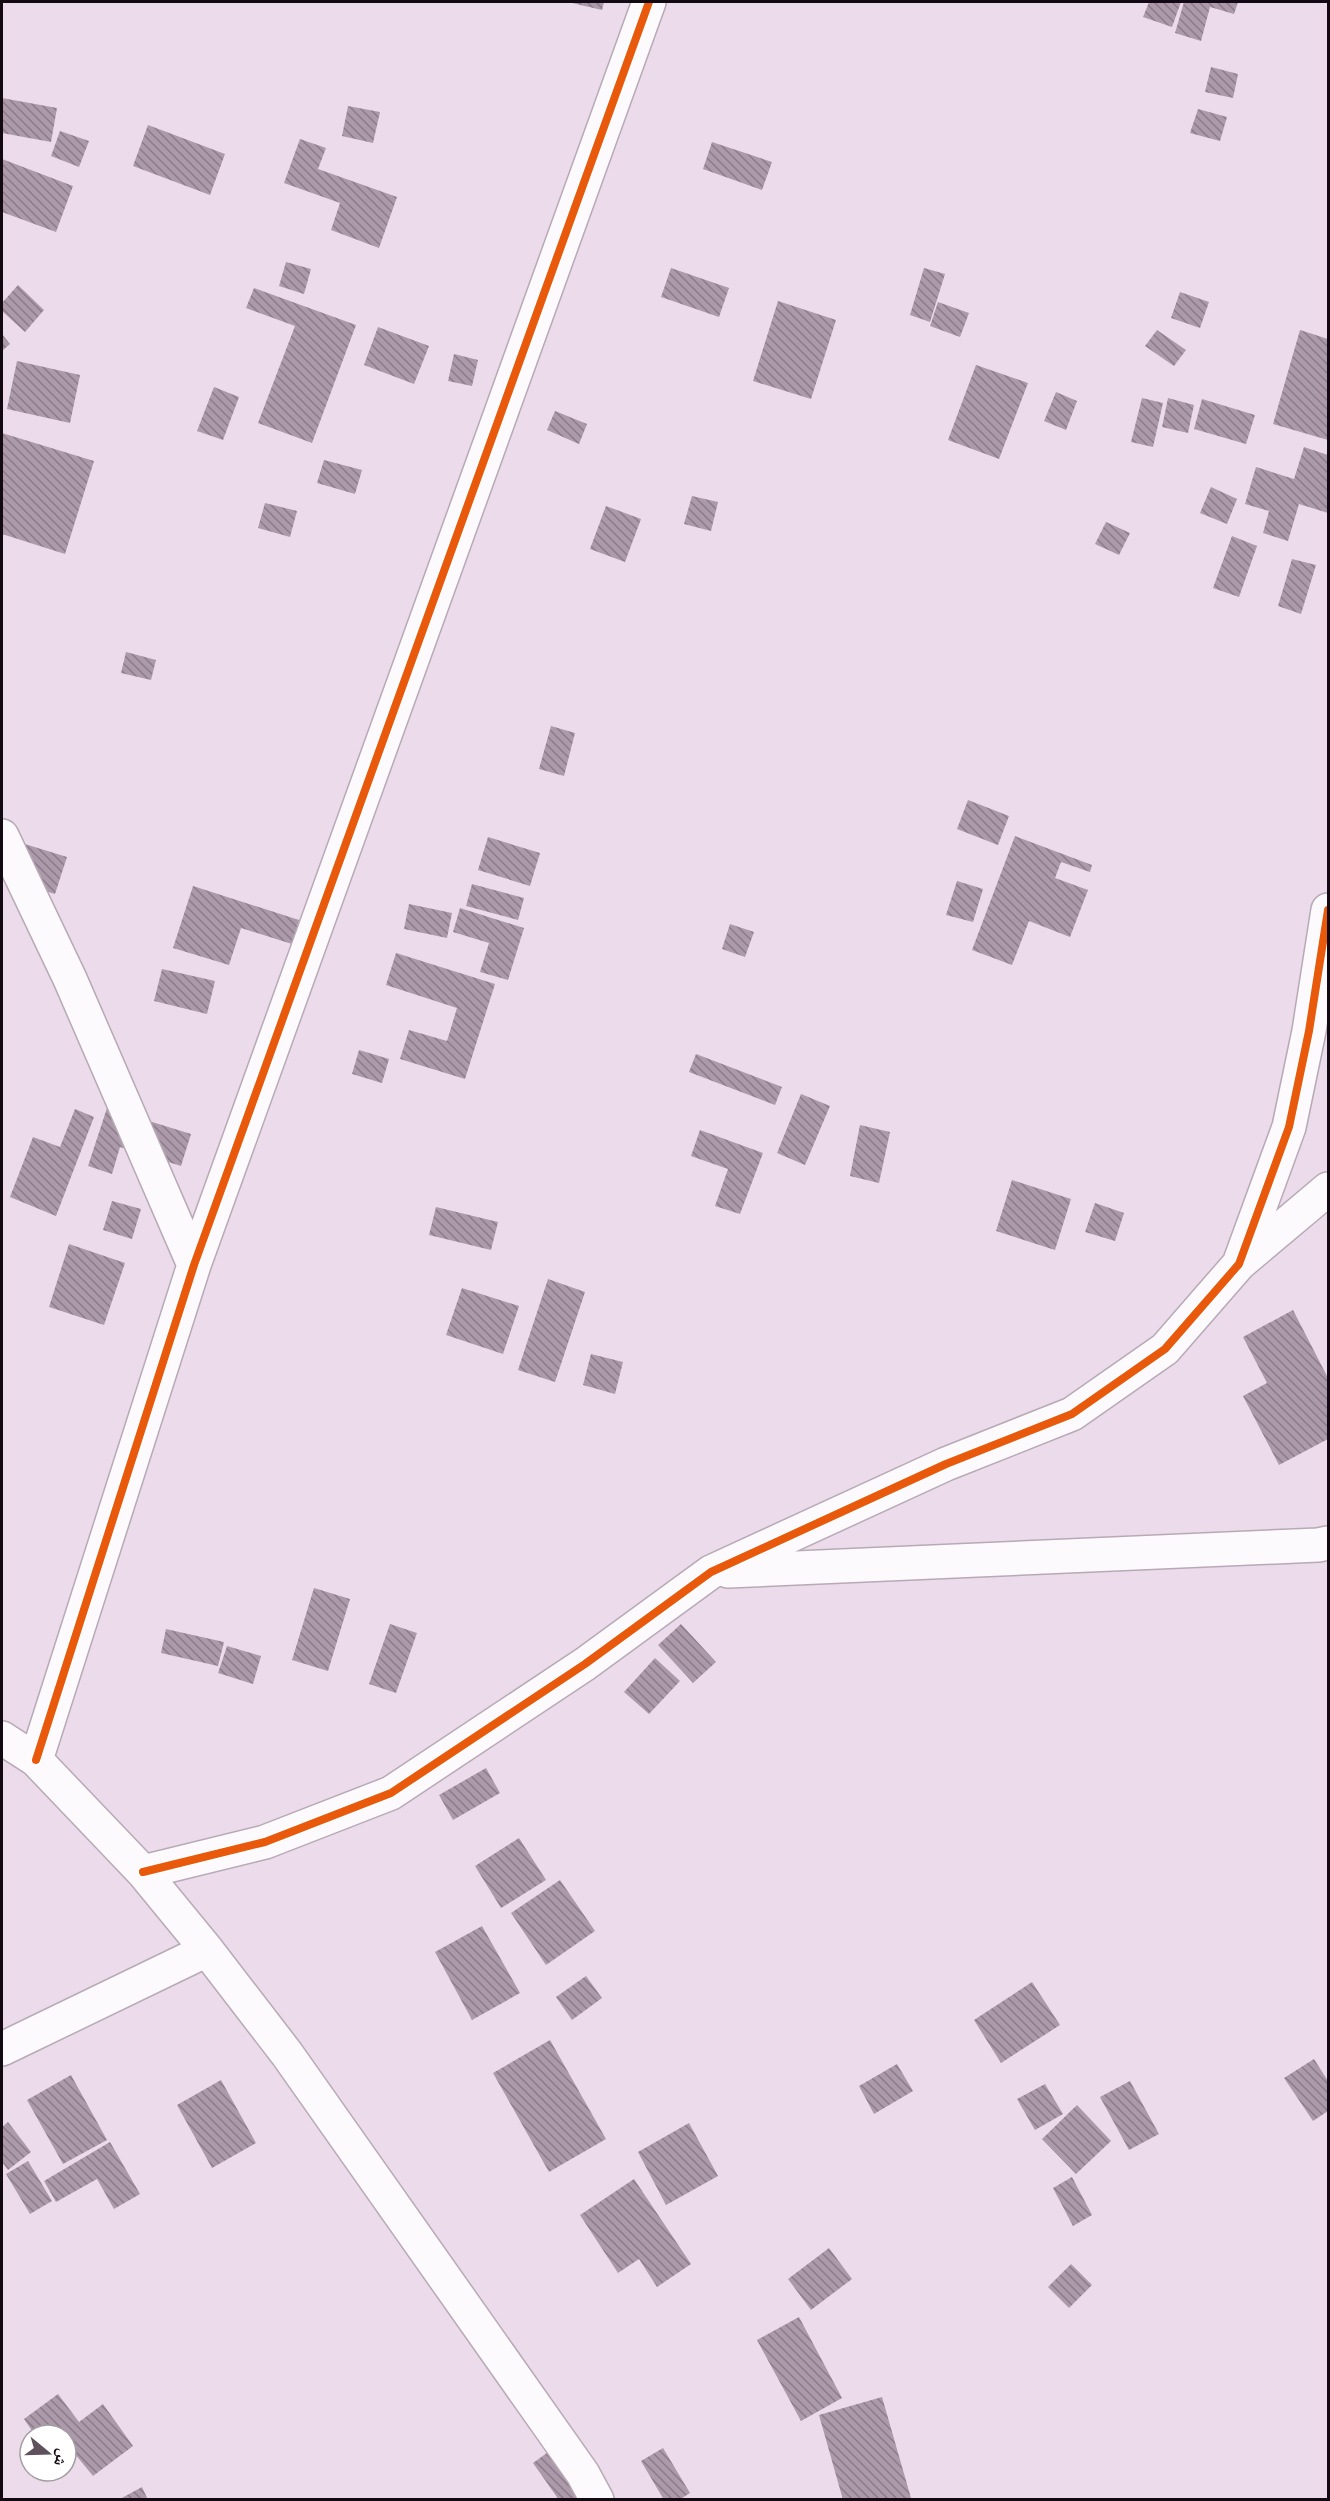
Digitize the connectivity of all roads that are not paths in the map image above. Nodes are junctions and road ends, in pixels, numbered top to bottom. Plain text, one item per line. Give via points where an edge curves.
1 (649, 2) edge
2 (2, 836) edge
3 (1329, 910) edge
4 (1329, 1189) edge
5 (1239, 1264) junction
6 (194, 1265) junction
7 (1329, 1543) edge
8 (711, 1572) junction
9 (2, 1738) edge
10 (36, 1760) junction
11 (143, 1872) junction
12 (207, 1950) junction
13 (2, 2049) edge
14 (597, 2499) edge

1 - 6 street
2 - 6 street via 70,979
3 - 5 street via 1289,1127
4 - 5 street
5 - 8 street via 1165,1349 1072,1414 946,1464
6 - 10 street
7 - 8 street
8 - 11 street via 585,1664 391,1793 265,1842
9 - 10 street
10 - 11 street
11 - 12 street
12 - 13 street
12 - 14 street via 287,2054

